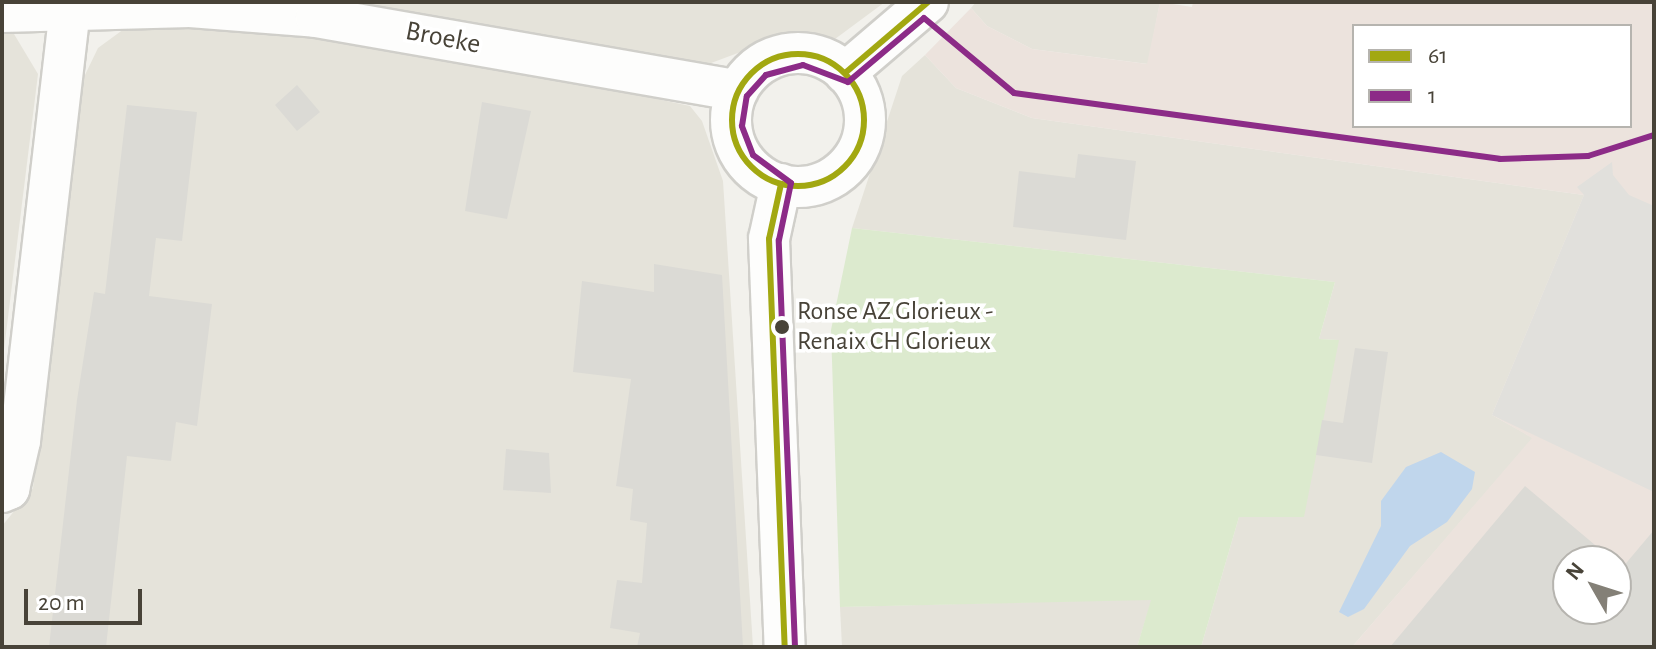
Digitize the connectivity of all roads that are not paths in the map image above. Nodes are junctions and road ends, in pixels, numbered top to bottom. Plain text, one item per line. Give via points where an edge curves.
1 (926, 3) edge
2 (2, 12) edge
3 (69, 15) junction
4 (845, 73) junction
5 (738, 91) junction
6 (781, 184) junction
7 (2, 492) edge
8 (785, 647) edge

1 - 4 street
2 - 3 street, Broeke
3 - 5 street, Broeke via 190,7 316,17
3 - 7 street via 20,441 9,489
4 - 5 street via 815,56 781,56 752,73
4 - 6 street via 865,113 855,156 819,184
5 - 6 street via 732,115 739,151 754,171
6 - 8 street via 769,239

